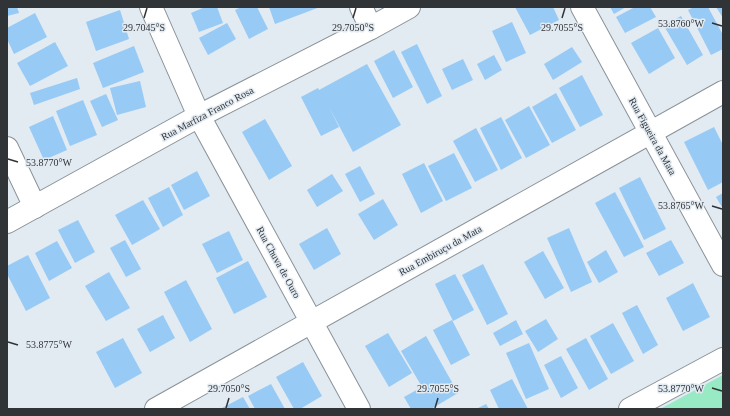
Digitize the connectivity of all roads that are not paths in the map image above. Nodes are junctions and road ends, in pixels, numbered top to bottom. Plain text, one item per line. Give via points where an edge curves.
1 (151, 7) edge
2 (361, 7) edge
3 (409, 7) edge
4 (582, 7) edge
5 (371, 28) junction
6 (723, 92) edge
7 (199, 116) junction
8 (651, 132) junction
9 (7, 148) edge
10 (35, 207) junction
11 (7, 222) edge
12 (723, 265) edge
13 (311, 322) junction
14 (723, 359) edge
15 (156, 409) edge
16 (358, 409) edge
17 (630, 409) edge

1 - 7 street, Rua Chuva de Ouro
2 - 5 street
3 - 5 street, Rua Marfiza Franco Rosa
4 - 8 street, Rua Figueira da Mata
5 - 7 street, Rua Marfiza Franco Rosa
6 - 8 street, Rua Embiruçu da Mata
7 - 10 street, Rua Marfiza Franco Rosa
7 - 13 street, Rua Chuva de Ouro
8 - 12 street, Rua Figueira da Mata
8 - 13 street, Rua Embiruçu da Mata
9 - 10 street
10 - 11 street, Rua Marfiza Franco Rosa
13 - 15 street, Rua Embiruçu da Mata
13 - 16 street, Rua Chuva de Ouro
14 - 17 street

